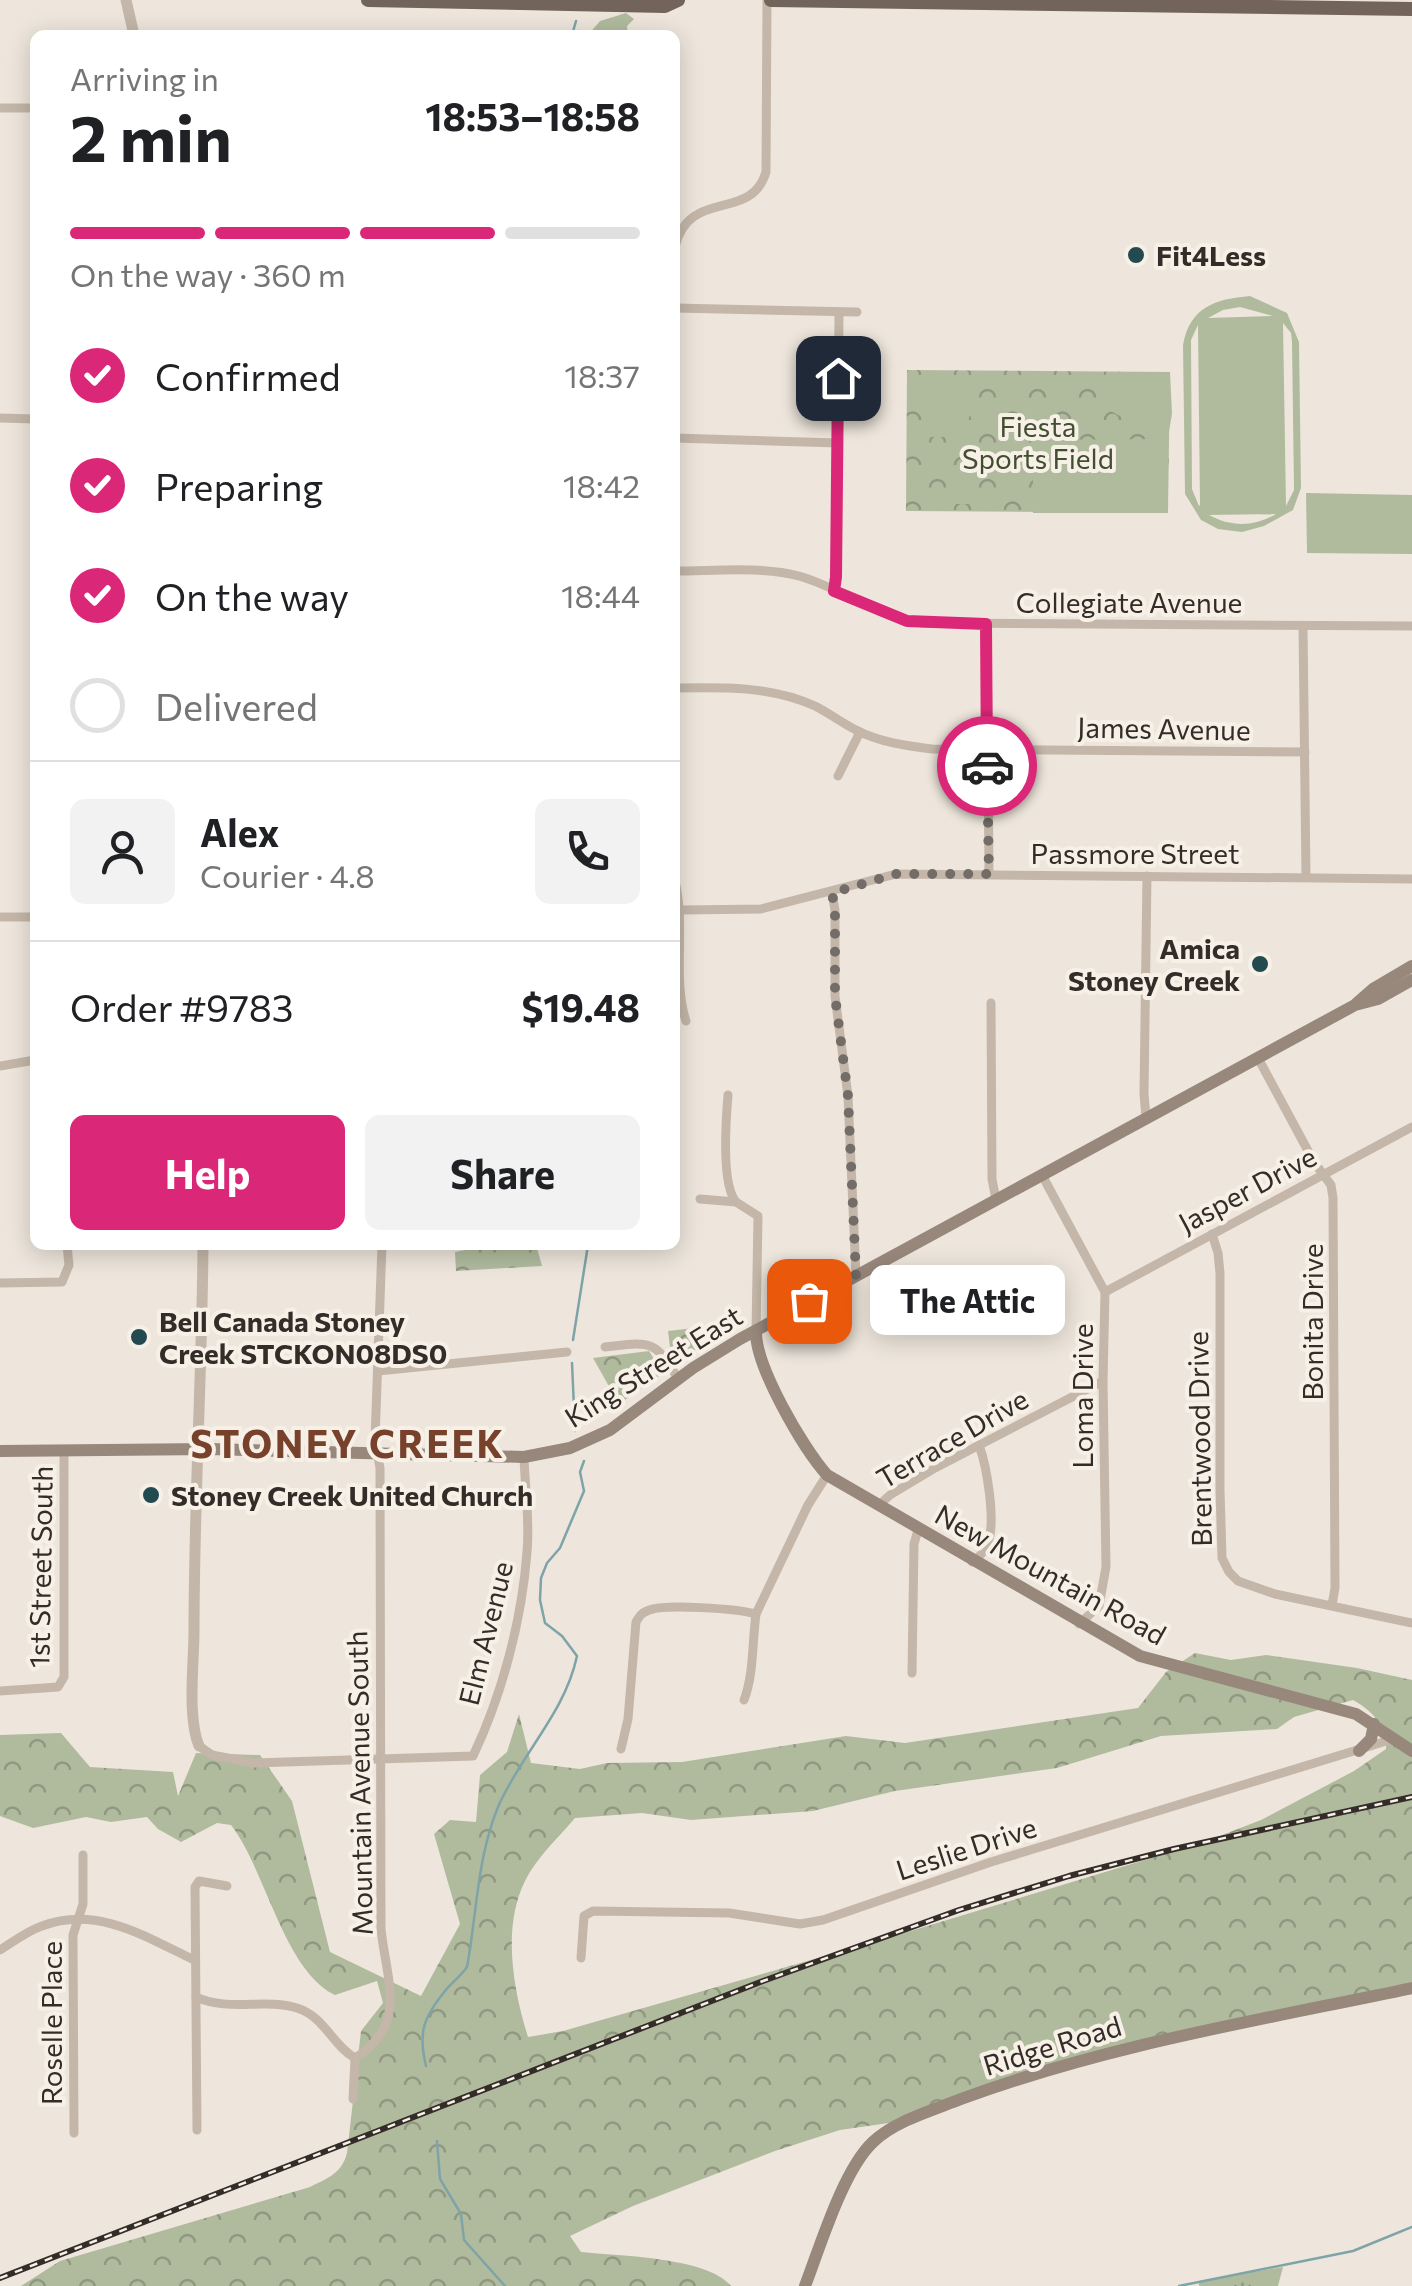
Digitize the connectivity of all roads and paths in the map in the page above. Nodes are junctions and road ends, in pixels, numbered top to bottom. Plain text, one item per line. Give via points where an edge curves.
1 (126, 0) edge
2 (368, 0) edge
3 (678, 0) edge
4 (769, 0) edge
5 (1412, 10) edge
6 (133, 30) edge
7 (0, 108) edge
8 (30, 108) edge
9 (680, 232) edge
10 (680, 308) edge
11 (857, 312) dead end
12 (838, 313) junction
13 (0, 418) edge
14 (30, 419) edge
15 (680, 438) edge
16 (838, 443) junction
17 (680, 571) edge
18 (834, 591) junction
19 (986, 624) junction
20 (1304, 626) junction
21 (1412, 626) edge
22 (680, 688) edge
23 (860, 732) junction
24 (988, 749) junction
25 (1305, 752) junction
26 (838, 776) dead end
27 (989, 874) junction
28 (1147, 876) junction
29 (1306, 876) junction
30 (1412, 879) edge
31 (832, 893) junction
32 (680, 902) edge
33 (682, 910) junction
34 (0, 917) edge
35 (30, 917) edge
36 (1411, 970) edge
37 (991, 1003) dead end
38 (686, 1021) dead end
39 (1258, 1058) junction
40 (30, 1061) edge
41 (0, 1066) edge
42 (728, 1094) dead end
43 (1146, 1117) junction
44 (1412, 1127) edge
45 (1042, 1174) junction
46 (1322, 1174) junction
47 (700, 1199) dead end
48 (996, 1200) junction
49 (736, 1202) junction
50 (1212, 1234) junction
51 (68, 1250) edge
52 (203, 1250) edge
53 (382, 1250) edge
54 (856, 1275) junction
55 (0, 1283) edge
56 (1105, 1292) junction
57 (756, 1331) junction
58 (605, 1348) dead end
59 (567, 1352) dead end
60 (378, 1371) junction
61 (678, 1379) junction
62 (1103, 1381) junction
63 (978, 1445) junction
64 (64, 1450) junction
65 (197, 1450) junction
66 (0, 1451) edge
67 (375, 1453) junction
68 (524, 1458) junction
69 (827, 1475) junction
70 (878, 1507) junction
71 (918, 1530) junction
72 (972, 1562) junction
73 (1332, 1605) junction
74 (756, 1614) junction
75 (1412, 1623) edge
76 (1080, 1624) junction
77 (912, 1673) dead end
78 (0, 1691) edge
79 (744, 1700) dead end
80 (1374, 1724) junction
81 (1395, 1738) junction
82 (199, 1746) joint
83 (621, 1749) dead end
84 (1359, 1750) junction
85 (1412, 1751) edge
86 (380, 1760) junction
87 (83, 1855) dead end
88 (226, 1886) dead end
89 (76, 1920) junction
90 (0, 1950) edge
91 (581, 1958) dead end
92 (194, 1960) junction
93 (1412, 1988) edge
94 (196, 1997) junction
95 (355, 2058) junction
96 (353, 2098) dead end
97 (198, 2130) dead end
98 (74, 2133) dead end
99 (804, 2286) edge

1 - 6 street
2 - 3 main road via 665,6
4 - 5 main road
4 - 9 street via 762,185 748,199 707,208
7 - 8 street
10 - 12 street
11 - 12 street
12 - 16 street
13 - 14 street
15 - 16 street
16 - 18 street
17 - 18 street, Collegiate Avenue via 782,573
18 - 19 street, Collegiate Avenue via 907,621
19 - 20 street, Collegiate Avenue
19 - 24 street
20 - 21 street, Collegiate Avenue
20 - 25 street
22 - 23 street, James Avenue via 780,694
23 - 24 street, James Avenue via 904,746
23 - 26 street
24 - 25 street, James Avenue
24 - 27 street
25 - 29 street
27 - 28 street, Passmore Street
27 - 31 street, Passmore Street via 896,874
28 - 29 street, Passmore Street
28 - 43 street
29 - 30 street, Passmore Street
31 - 33 street, Passmore Street via 740,912
31 - 54 street
32 - 33 street
33 - 38 street via 680,1003
34 - 35 street
36 - 39 main road, King Street East
37 - 48 street
39 - 43 main road, King Street East
39 - 46 street, Bonita Drive
40 - 41 street
42 - 49 street via 724,1148
43 - 45 main road, King Street East
44 - 46 street, Jasper Drive
45 - 48 main road, King Street East
45 - 56 street, Loma Drive
46 - 50 street, Jasper Drive
46 - 73 street, Bonita Drive via 1331,1186 1334,1216
47 - 49 street
48 - 54 main road, King Street East
49 - 57 street via 758,1216
50 - 56 street, Jasper Drive
50 - 73 street, Brentwood Drive via 1220,1273 1222,1558 1238,1581
51 - 55 street via 62,1282
52 - 65 street
53 - 60 street, Mountain Avenue South
54 - 57 main road, King Street East
56 - 62 street, Loma Drive
57 - 61 main road, King Street East
57 - 69 main road, New Mountain Road via 767,1374
58 - 61 street via 654,1346
59 - 60 street
60 - 67 street, Mountain Avenue South
61 - 68 main road, King Street East via 610,1430
62 - 63 street, Terrace Drive
62 - 76 street, Loma Drive via 1106,1567 1099,1606
63 - 70 street, Terrace Drive
63 - 72 street via 986,1465 990,1531
64 - 65 main road, King Street East
64 - 66 main road, King Street East
64 - 78 street, 1st Street South via 64,1677 58,1686
65 - 67 main road, King Street East
65 - 82 street
67 - 68 main road, King Street East
67 - 86 street, Mountain Avenue South
68 - 86 street, Elm Avenue via 525,1581 473,1756
69 - 70 main road, New Mountain Road
69 - 74 street
70 - 71 main road, New Mountain Road
71 - 72 main road, New Mountain Road
71 - 77 street
72 - 76 main road, New Mountain Road
73 - 75 street, Brentwood Drive
74 - 79 street
74 - 83 street via 652,1608 642,1613
76 - 80 main road, New Mountain Road via 1140,1656
80 - 81 main road, New Mountain Road
80 - 84 main road via 1371,1740
81 - 84 street, Leslie Drive
81 - 85 main road, New Mountain Road
82 - 86 street via 253,1763
84 - 91 street, Leslie Drive via 823,1920 594,1911 584,1916
86 - 95 street, Mountain Avenue South via 381,1929 391,2010 368,2050
87 - 89 street, Roselle Place via 83,1904
88 - 92 street via 197,1882
89 - 90 street via 42,1926
89 - 92 street via 138,1931
89 - 98 street, Roselle Place
92 - 94 street
93 - 99 main road, Ridge Road via 1133,2046 1002,2084 910,2120 873,2142 858,2160
94 - 95 street via 298,2008
94 - 97 street
95 - 96 street

